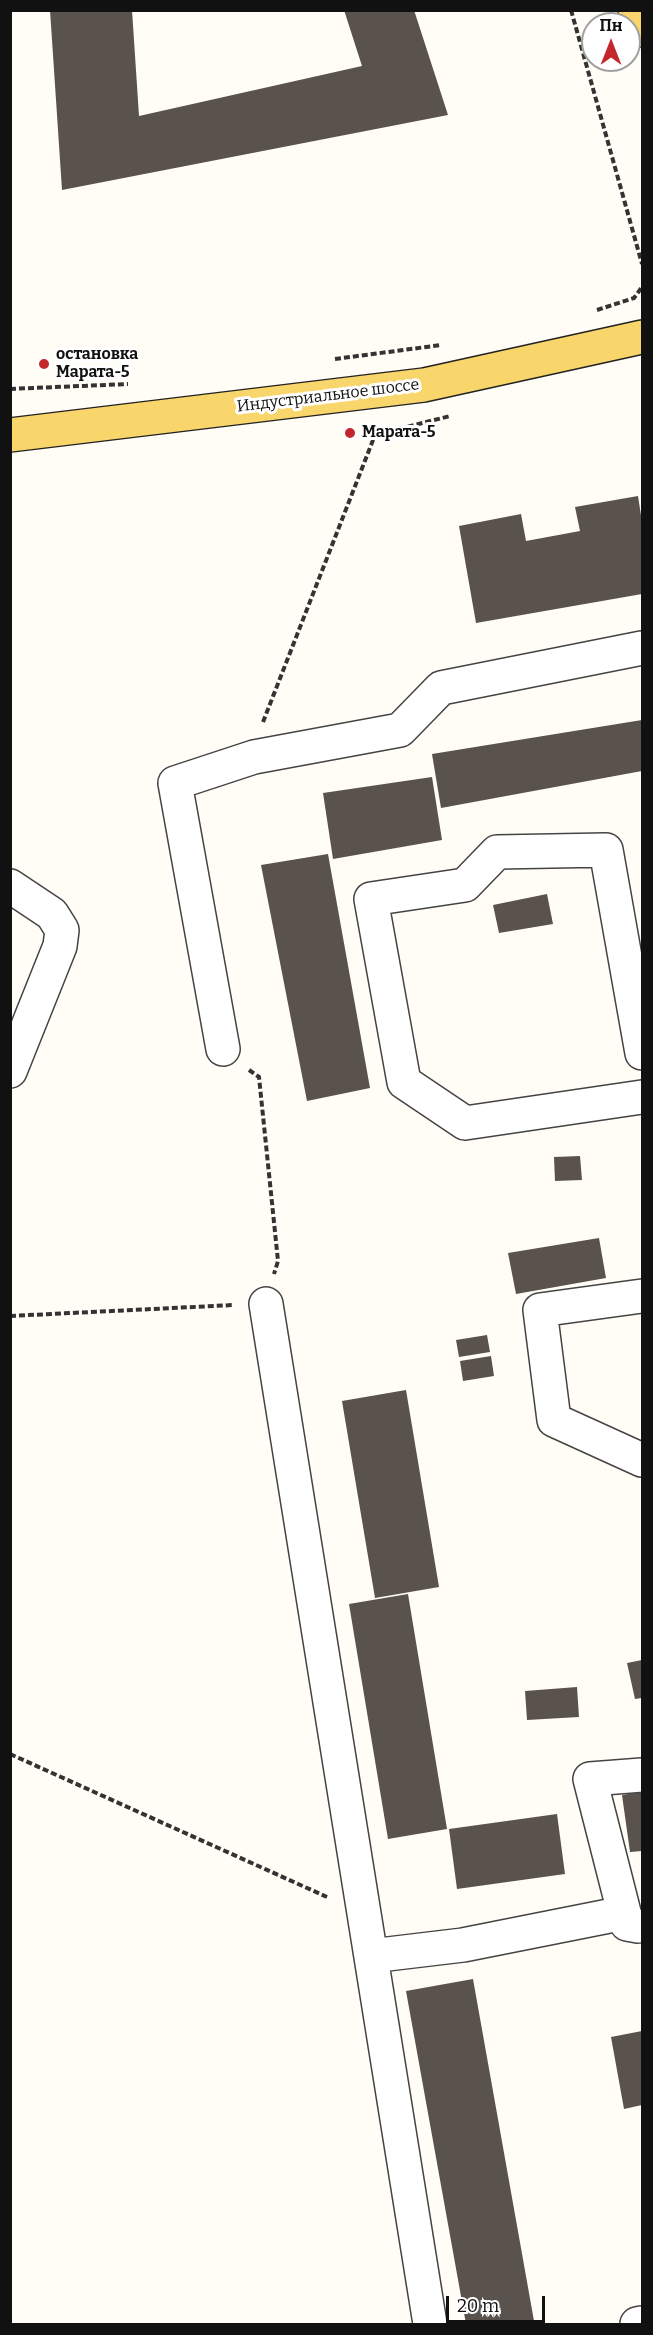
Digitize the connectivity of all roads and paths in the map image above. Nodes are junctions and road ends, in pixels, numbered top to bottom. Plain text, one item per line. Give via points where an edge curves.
1 (571, 10) edge
2 (634, 10) edge
3 (642, 30) edge
4 (642, 264) edge
5 (642, 287) edge
6 (592, 312) dead end
7 (642, 337) edge
8 (445, 344) dead end
9 (327, 360) dead end
10 (138, 384) dead end
11 (10, 389) edge
12 (453, 416) dead end
13 (10, 435) edge
14 (642, 648) edge
15 (248, 759) junction
16 (10, 886) edge
17 (223, 1049) joint
18 (642, 1053) edge
19 (10, 1071) edge
20 (642, 1097) edge
21 (642, 1296) edge
22 (266, 1304) junction
23 (10, 1316) edge
24 (642, 1460) edge
25 (10, 1754) edge
26 (642, 1775) edge
27 (364, 1914) junction
28 (633, 1920) edge
29 (371, 1956) junction
30 (642, 2323) edge
31 (430, 2325) edge
32 (637, 2325) edge

1 - 4 path
2 - 3 main road
5 - 6 path via 634,298
7 - 13 main road, Индустриальное шоссе via 424,385
8 - 9 path
10 - 11 path
12 - 15 path via 375,435
14 - 15 lane via 441,688 400,730
15 - 17 lane via 175,783
16 - 19 lane via 52,914 62,930 60,945
17 - 22 path via 259,1077 278,1261
18 - 20 lane via 606,850 497,852 465,885 371,899 404,1082 465,1123
21 - 24 lane via 540,1310 554,1420
22 - 23 path
22 - 27 lane
25 - 27 path
26 - 28 lane via 590,1779
27 - 29 lane
28 - 29 lane
29 - 31 lane
30 - 32 lane

